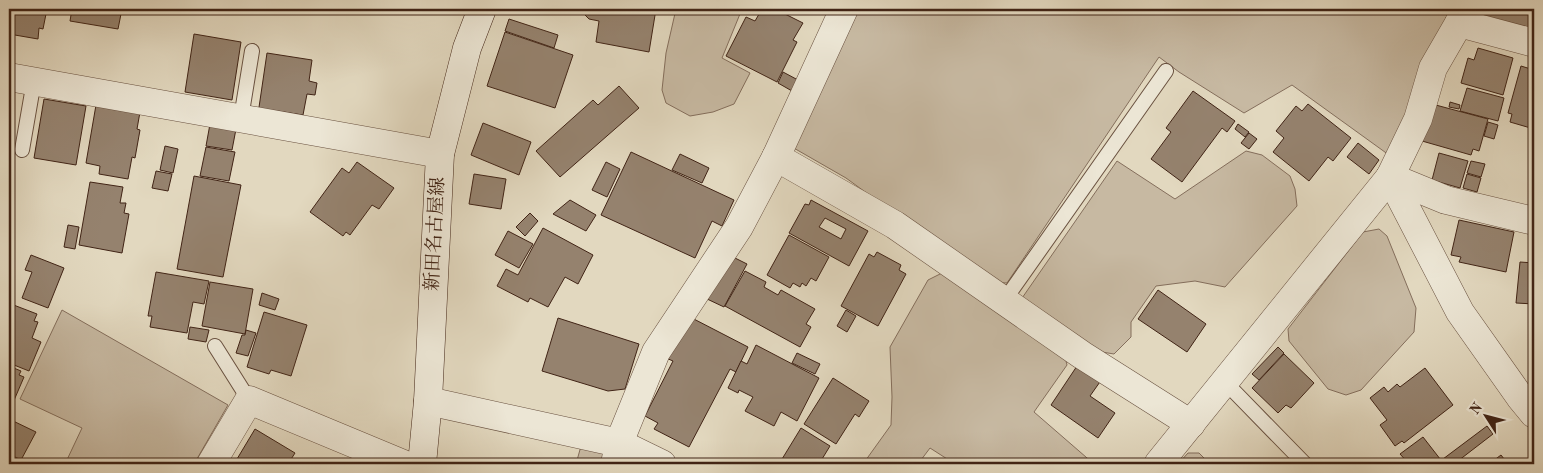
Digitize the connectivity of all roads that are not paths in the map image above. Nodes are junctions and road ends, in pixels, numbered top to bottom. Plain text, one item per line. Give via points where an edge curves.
1 (482, 9) edge
2 (844, 9) edge
3 (1465, 16) edge
4 (1534, 43) edge
5 (252, 51) dead end
6 (1166, 71) dead end
7 (22, 79) edge
8 (241, 118) junction
9 (22, 150) dead end
10 (440, 154) junction
11 (776, 157) junction
12 (1390, 177) junction
13 (1534, 221) edge
14 (1004, 301) junction
15 (215, 346) dead end
16 (1225, 382) junction
17 (249, 400) junction
18 (428, 401) junction
19 (1529, 403) edge
20 (1191, 424) junction
21 (617, 453) edge
22 (211, 464) edge
23 (403, 464) edge
24 (422, 464) edge
25 (662, 464) edge
26 (1158, 464) edge
27 (1306, 464) edge

1 - 10 street, 新田名古屋線 via 467,48
2 - 11 street
3 - 4 street
3 - 12 street via 1433,68 1418,119
5 - 8 lane
6 - 14 lane
7 - 8 street
7 - 9 lane
8 - 10 street
10 - 18 street, 新田名古屋線
11 - 14 street via 895,225
11 - 21 street via 739,227 656,352
12 - 13 street via 1446,200
12 - 16 street
12 - 19 street via 1460,312
14 - 20 street
15 - 17 lane
16 - 20 street
16 - 27 lane
17 - 22 street
17 - 23 street
18 - 21 street
18 - 24 street, 新田名古屋線
20 - 26 street
21 - 25 street

